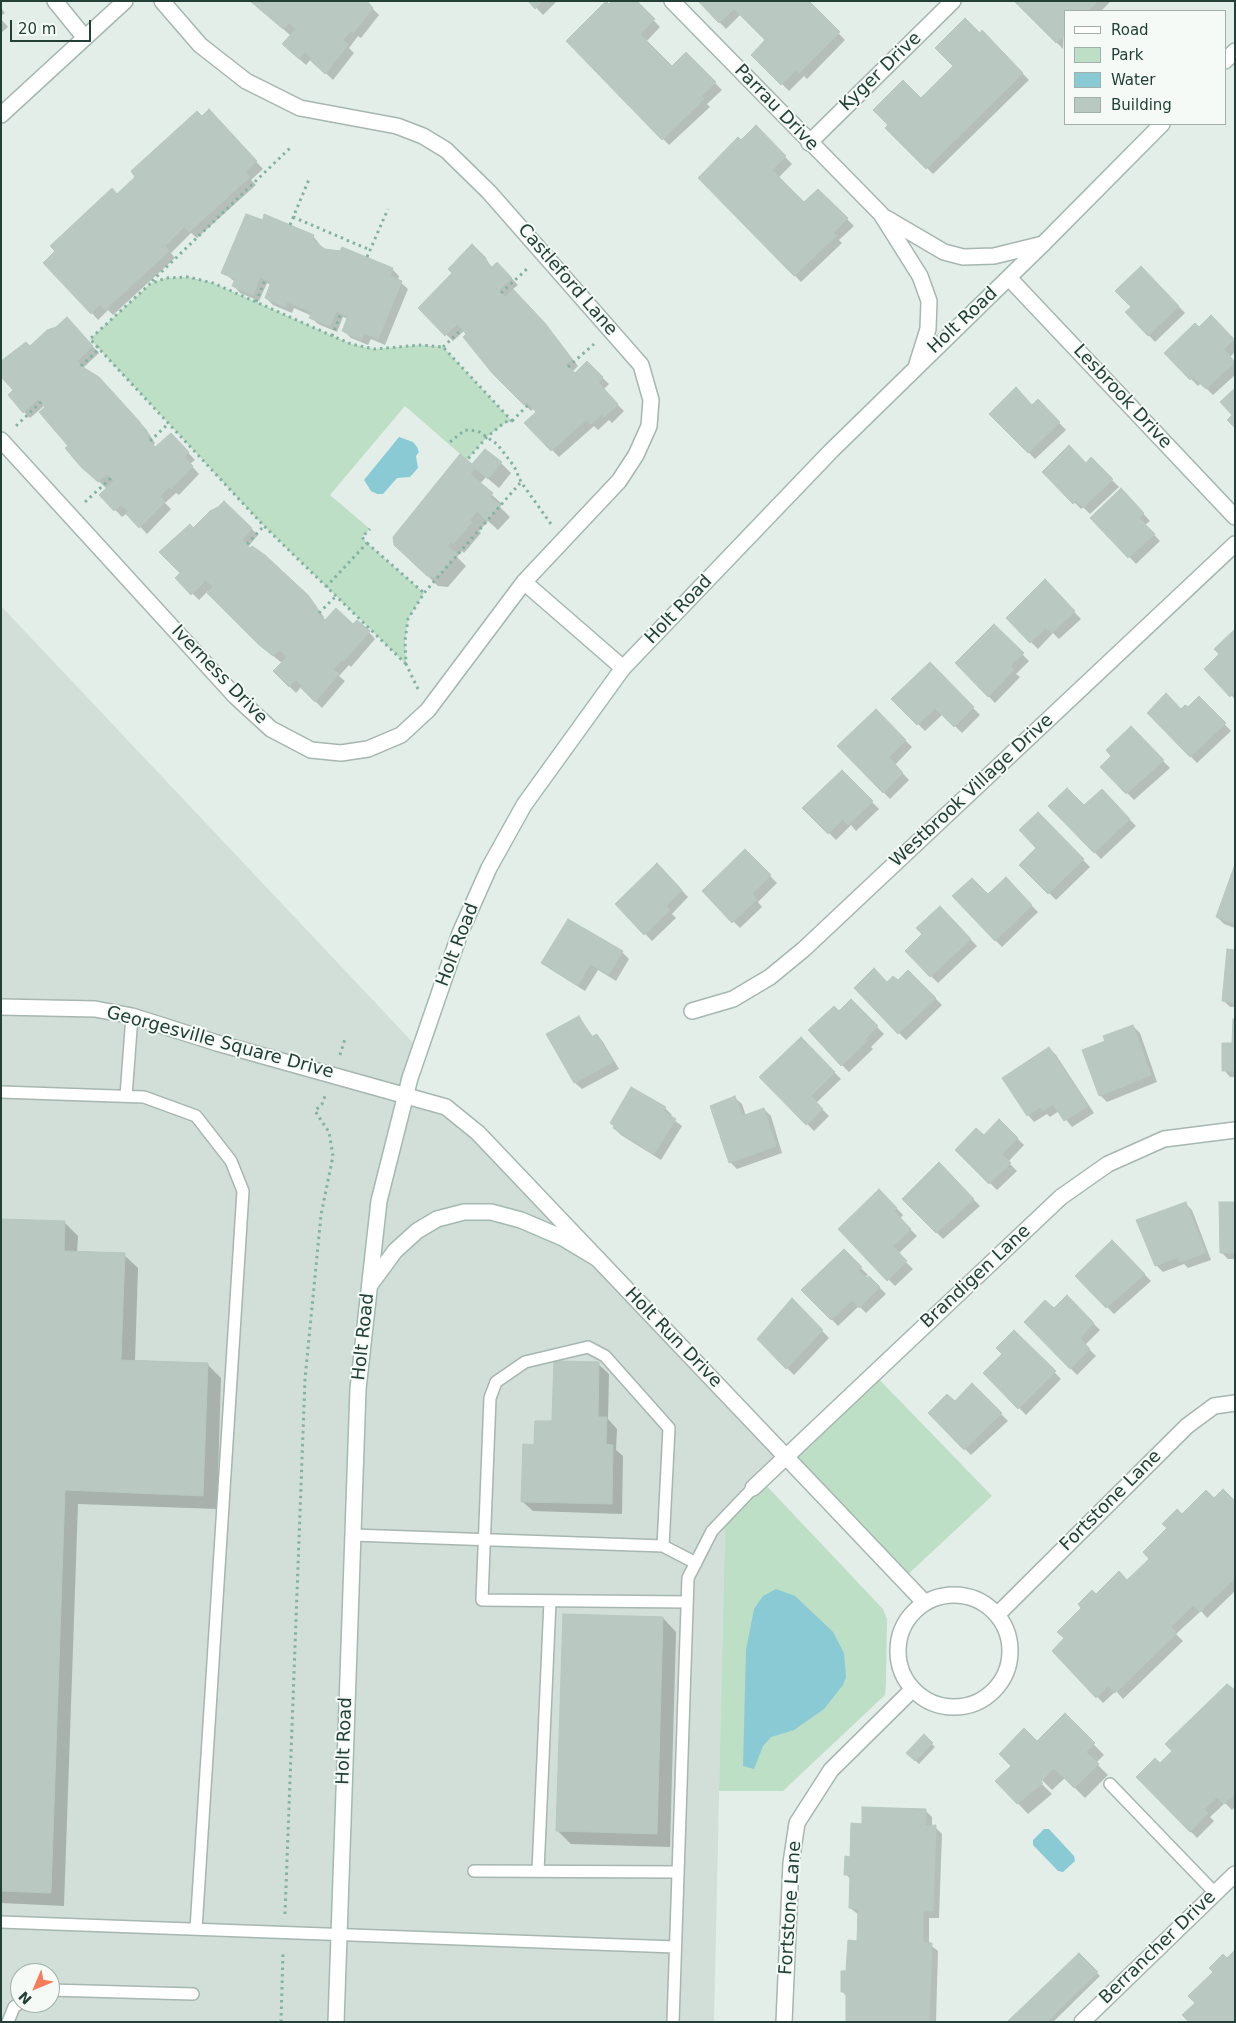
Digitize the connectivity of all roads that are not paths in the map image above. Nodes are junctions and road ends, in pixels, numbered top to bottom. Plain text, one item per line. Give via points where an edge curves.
1 (55, 1) edge
2 (125, 1) edge
3 (162, 1) edge
4 (672, 1) edge
5 (953, 1) edge
6 (85, 38) junction
7 (1235, 51) edge
8 (1226, 60) edge
9 (1, 115) edge
10 (1161, 125) edge
11 (809, 143) junction
12 (881, 214) junction
13 (1043, 244) junction
14 (1009, 278) junction
15 (918, 364) junction
16 (1, 440) edge
17 (1235, 517) edge
18 (1235, 544) edge
19 (524, 582) junction
20 (622, 668) junction
21 (1, 1007) edge
22 (692, 1012) dead end
23 (132, 1016) junction
24 (1, 1092) edge
25 (406, 1094) junction
26 (126, 1096) junction
27 (1235, 1130) edge
28 (598, 1259) junction
29 (370, 1286) junction
30 (1235, 1403) edge
31 (786, 1457) junction
32 (753, 1488) joint
33 (353, 1534) junction
34 (484, 1540) junction
35 (663, 1546) junction
36 (696, 1563) junction
37 (550, 1601) junction
38 (687, 1602) junction
39 (925, 1602) junction
40 (997, 1615) junction
41 (913, 1689) junction
42 (1110, 1784) dead end
43 (474, 1871) dead end
44 (538, 1871) junction
45 (678, 1872) junction
46 (1235, 1874) edge
47 (1215, 1893) junction
48 (1, 1922) edge
49 (196, 1929) junction
50 (339, 1934) junction
51 (675, 1948) junction
52 (60, 1990) edge
53 (193, 1994) dead end
54 (336, 2022) edge
55 (673, 2022) edge
56 (784, 2022) edge
57 (1082, 2022) edge

1 - 6 street
2 - 6 street
3 - 19 street, Castleford Lane via 200,45 246,81 300,108 397,126 446,150 489,192 641,365 651,400 649,426 636,454 619,481
4 - 11 street, Parrau Drive
5 - 11 street, Kyger Drive
6 - 9 street
7 - 8 street
10 - 13 street, Holt Road
11 - 12 street, Parrau Drive
12 - 13 street, Parrau Drive via 936,248 964,257 994,256
12 - 15 street, Parrau Drive via 920,276 929,301 928,328
13 - 14 street, Holt Road
14 - 15 street, Holt Road
14 - 17 street, Lesbrook Drive
15 - 20 street, Holt Road
16 - 19 street, Iverness Drive via 235,696 271,729 311,750 341,753 368,749 401,735 428,710
18 - 22 street, Westbrook Village Drive via 804,949 770,977 732,999
19 - 20 street
20 - 25 street, Holt Road via 524,805 489,868 460,933
21 - 23 street, Georgesville Square Drive via 95,1009
23 - 25 street, Georgesville Square Drive
23 - 26 lane
24 - 26 lane
25 - 28 street, Holt Run Drive via 446,1107 478,1133
25 - 29 street, Holt Road via 379,1201
26 - 49 lane via 144,1097 196,1116 231,1161 243,1191
27 - 31 street, Brandigen Lane via 1164,1139 1108,1164 1061,1197
28 - 29 street via 563,1238 521,1220 491,1212 464,1212 437,1219 417,1231 395,1252
28 - 31 street, Holt Run Drive
29 - 33 street, Holt Road via 358,1389
30 - 40 street, Fortstone Lane via 1214,1406 1187,1426
31 - 32 street, Brandigen Lane
31 - 39 street, Holt Run Drive
32 - 36 lane via 712,1531
33 - 34 lane
33 - 50 street, Holt Road
34 - 35 lane
34 - 35 lane via 490,1398 496,1382 526,1362 588,1347 605,1356 669,1428
34 - 37 lane via 482,1600
35 - 36 lane
36 - 38 lane via 688,1578
37 - 38 lane
37 - 44 lane
38 - 45 lane
39 - 40 street via 963,1595 982,1602
39 - 41 street via 907,1620 898,1643 900,1668
40 - 41 street via 1008,1634 1011,1655 1005,1676 992,1693 973,1704 952,1707 930,1702
41 - 56 street, Fortstone Lane via 831,1770 797,1823 791,1863
42 - 47 lane
43 - 44 lane
44 - 45 lane
45 - 51 lane
46 - 47 street, Berrancher Drive
47 - 57 street, Berrancher Drive
48 - 49 lane
49 - 50 lane
50 - 51 lane
50 - 54 street, Holt Road
51 - 55 lane
52 - 53 lane

